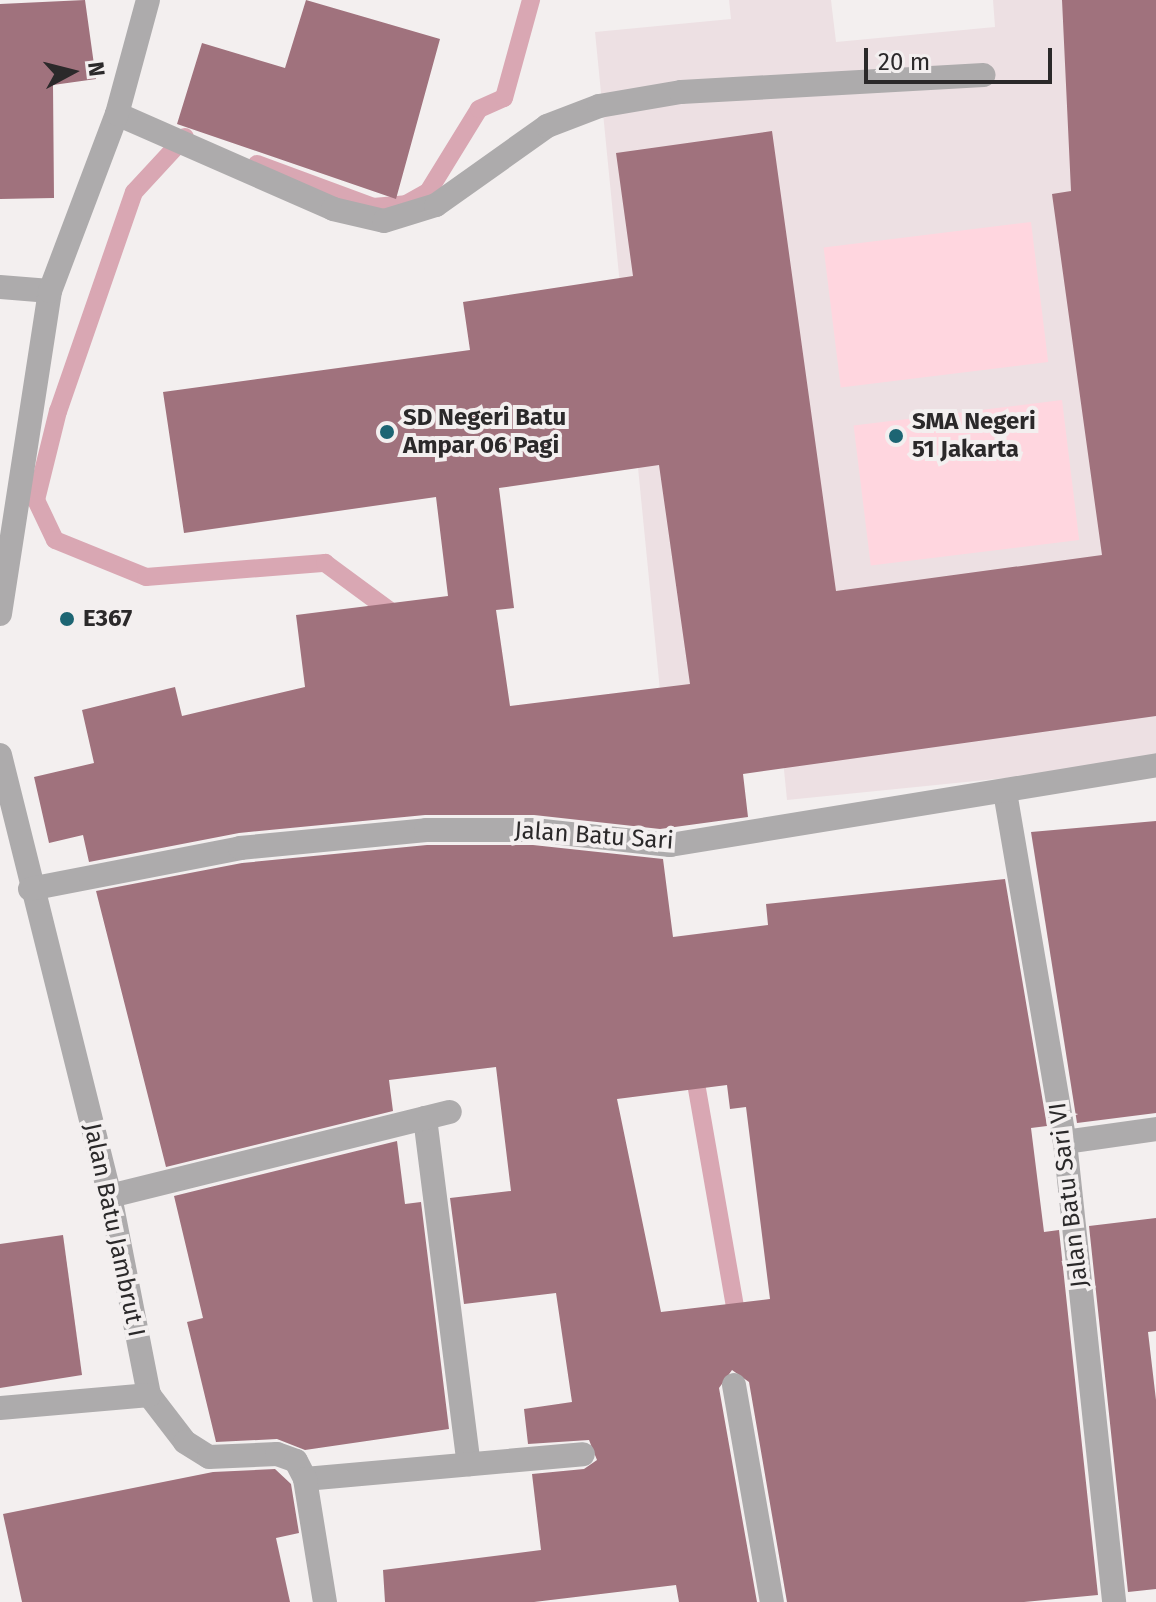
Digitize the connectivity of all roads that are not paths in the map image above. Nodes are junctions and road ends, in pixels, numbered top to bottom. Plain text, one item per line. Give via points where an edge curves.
1 (148, 0) edge
2 (984, 75) dead end
3 (117, 114) junction
4 (0, 287) edge
5 (50, 291) junction
6 (0, 614) edge
7 (0, 755) edge
8 (1156, 765) edge
9 (1005, 792) junction
10 (10, 860) edge
11 (30, 889) junction
12 (450, 1112) dead end
13 (425, 1118) junction
14 (1156, 1129) edge
15 (1065, 1142) junction
16 (110, 1196) junction
17 (734, 1385) dead end
18 (149, 1395) junction
19 (0, 1408) edge
20 (583, 1454) dead end
21 (469, 1464) junction
22 (305, 1479) junction
23 (325, 1602) edge
24 (772, 1602) edge
25 (1114, 1602) edge

1 - 3 street
2 - 3 street via 681,92 599,106 547,126 436,205 384,221 333,209
3 - 5 street
4 - 5 street
5 - 6 street
7 - 10 street, Jalan Batu Jambrut I
8 - 9 street, Jalan Batu Sari
9 - 11 street, Jalan Batu Sari via 670,845 534,830 438,830 240,848
9 - 15 street, Jalan Batu Sari VI
10 - 11 street, Jalan Batu Jambrut I
11 - 16 street, Jalan Batu Jambrut I
12 - 13 street
13 - 16 street
13 - 21 street
14 - 15 street
15 - 25 street, Jalan Batu Sari VI
16 - 18 street, Jalan Batu Jambrut I
17 - 24 street
18 - 19 street
18 - 22 street, Jalan Batu Jambrut I via 185,1442 209,1457 277,1454 296,1461
20 - 21 street
21 - 22 street
22 - 23 street

